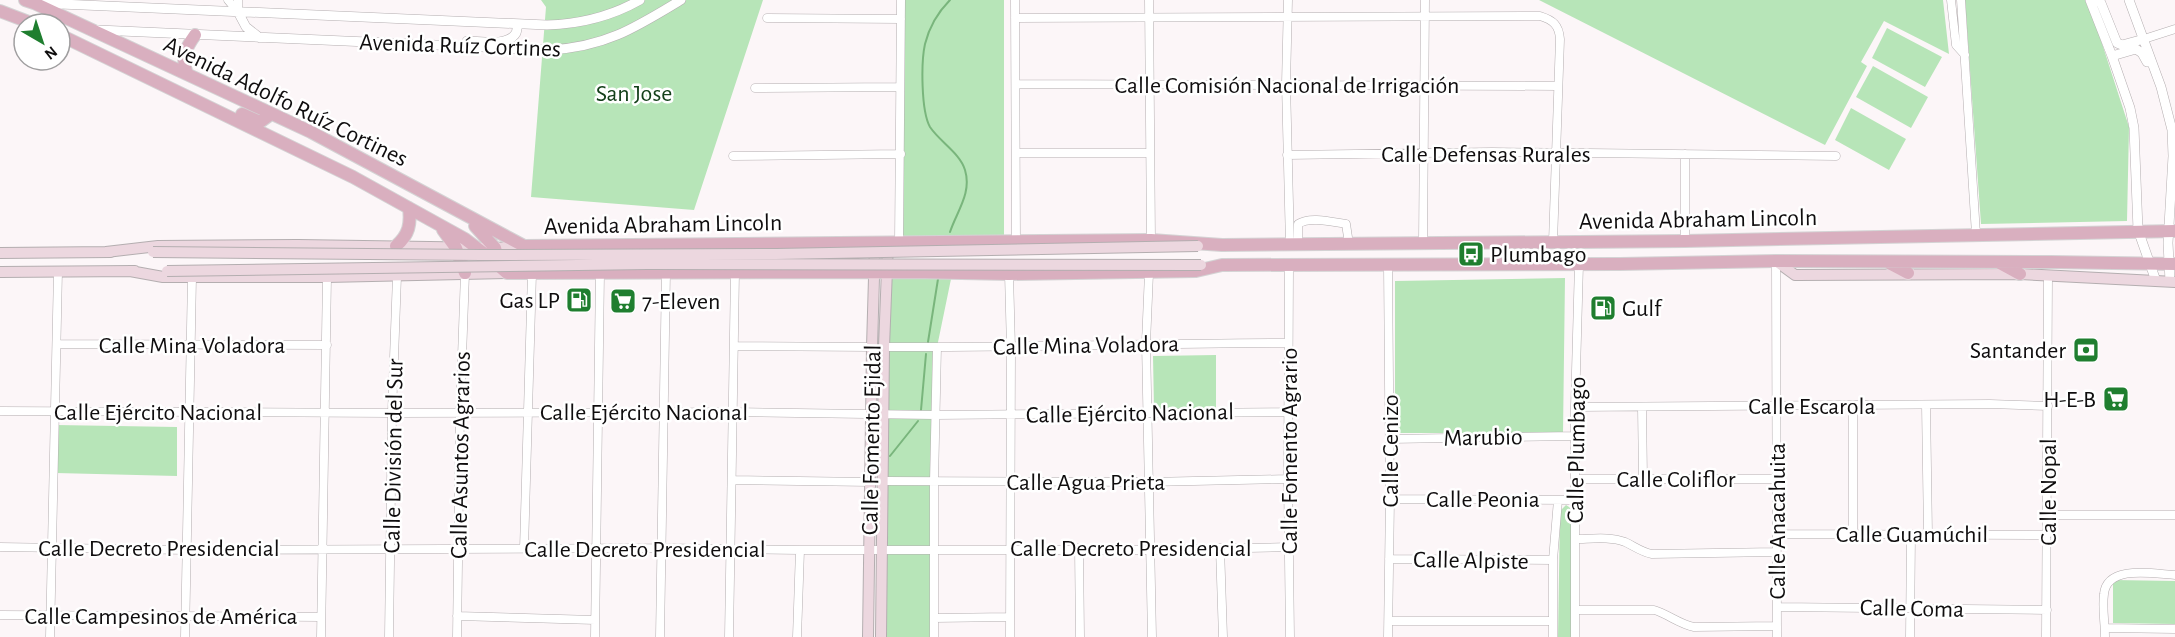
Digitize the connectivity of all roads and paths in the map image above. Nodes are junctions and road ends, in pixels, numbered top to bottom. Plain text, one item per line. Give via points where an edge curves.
1 (227, 0) edge
2 (238, 0) edge
3 (640, 0) edge
4 (681, 0) edge
5 (901, 0) edge
6 (1015, 0) edge
7 (1149, 0) edge
8 (1288, 0) edge
9 (1425, 0) edge
10 (1951, 0) edge
11 (1961, 0) edge
12 (2090, 0) edge
13 (2096, 0) edge
14 (2129, 0) edge
15 (30, 1) edge
16 (221, 12) junction
17 (238, 12) junction
18 (1149, 17) junction
19 (1287, 17) junction
20 (767, 18) dead end
21 (1015, 18) junction
22 (1424, 18) junction
23 (901, 19) junction
24 (518, 24) junction
25 (2175, 29) edge
26 (90, 30) junction
27 (72, 33) edge
28 (195, 35) junction
29 (260, 38) junction
30 (2144, 39) junction
31 (72, 41) edge
32 (400, 44) junction
33 (1965, 56) junction
34 (2112, 56) junction
35 (187, 74) junction
36 (1016, 84) junction
37 (1286, 84) junction
38 (1150, 85) junction
39 (1424, 86) junction
40 (1557, 86) junction
41 (899, 87) junction
42 (2161, 87) junction
43 (755, 88) dead end
44 (190, 98) junction
45 (271, 114) junction
46 (1016, 153) junction
47 (1150, 153) junction
48 (1424, 153) junction
49 (1557, 153) junction
50 (901, 154) junction
51 (1287, 154) junction
52 (1686, 154) junction
53 (733, 156) dead end
54 (1836, 156) dead end
55 (2174, 156) edge
56 (408, 208) junction
57 (462, 213) junction
58 (438, 224) junction
59 (2138, 230) junction
60 (2172, 231) edge
61 (1976, 234) junction
62 (1151, 240) junction
63 (1016, 241) junction
64 (1685, 241) junction
65 (915, 242) junction
66 (1553, 242) junction
67 (887, 243) junction
68 (1423, 243) junction
69 (1294, 244) junction
70 (1349, 244) junction
71 (1222, 245) junction
72 (396, 246) junction
73 (524, 246) junction
74 (417, 248) junction
75 (456, 248) junction
76 (478, 248) junction
77 (495, 248) junction
78 (0, 252) edge
79 (106, 252) junction
80 (1776, 261) junction
81 (1885, 261) junction
82 (1997, 262) junction
83 (1579, 264) junction
84 (2148, 264) junction
85 (2172, 264) edge
86 (1222, 265) junction
87 (1388, 265) junction
88 (1289, 266) junction
89 (58, 271) junction
90 (130, 271) junction
91 (0, 272) edge
92 (501, 272) junction
93 (666, 272) junction
94 (735, 272) junction
95 (881, 272) junction
96 (914, 272) junction
97 (465, 273) junction
98 (532, 273) junction
99 (600, 273) junction
100 (1149, 273) junction
101 (1908, 273) junction
102 (419, 274) junction
103 (1009, 274) junction
104 (2020, 274) junction
105 (2048, 275) junction
106 (397, 276) junction
107 (192, 277) junction
108 (327, 278) junction
109 (2156, 282) junction
110 (2172, 282) edge
111 (1146, 343) junction
112 (1288, 343) junction
113 (57, 344) junction
114 (191, 345) junction
115 (327, 345) junction
116 (734, 346) junction
117 (872, 347) junction
118 (884, 347) junction
119 (937, 347) junction
120 (1011, 348) junction
121 (1853, 405) junction
122 (1926, 405) junction
123 (1642, 406) junction
124 (1776, 406) junction
125 (2048, 406) junction
126 (1575, 407) junction
127 (0, 411) edge
128 (54, 412) junction
129 (190, 412) junction
130 (325, 412) junction
131 (459, 412) junction
132 (529, 412) junction
133 (733, 412) junction
134 (1148, 412) junction
135 (1288, 412) junction
136 (392, 413) junction
137 (597, 413) junction
138 (665, 413) junction
139 (872, 413) junction
140 (884, 413) junction
141 (1010, 414) junction
142 (935, 415) junction
143 (1575, 436) junction
144 (1390, 439) junction
145 (1288, 479) junction
146 (1575, 479) junction
147 (1643, 479) junction
148 (1777, 479) junction
149 (732, 480) junction
150 (884, 481) junction
151 (871, 482) junction
152 (934, 482) junction
153 (1010, 482) junction
154 (1149, 482) junction
155 (1390, 499) junction
156 (1558, 500) junction
157 (1575, 500) junction
158 (2048, 515) junction
159 (2175, 515) edge
160 (1777, 534) junction
161 (1854, 534) junction
162 (1911, 534) junction
163 (1928, 534) junction
164 (2047, 534) junction
165 (1575, 538) junction
166 (0, 547) edge
167 (1290, 547) junction
168 (51, 548) junction
169 (391, 548) junction
170 (458, 548) junction
171 (662, 548) junction
172 (731, 548) junction
173 (1078, 548) junction
174 (1220, 548) junction
175 (322, 549) junction
176 (525, 549) junction
177 (596, 549) junction
178 (870, 549) junction
179 (883, 549) junction
180 (1010, 549) junction
181 (187, 550) junction
182 (800, 550) junction
183 (934, 550) junction
184 (1151, 550) junction
185 (1776, 552) junction
186 (1389, 559) junction
187 (1553, 560) junction
188 (2175, 575) edge
189 (1777, 607) junction
190 (1911, 607) junction
191 (1575, 609) junction
192 (2047, 610) junction
193 (0, 615) edge
194 (51, 615) junction
195 (185, 615) junction
196 (457, 616) junction
197 (321, 617) junction
198 (1010, 617) junction
199 (934, 618) junction
200 (596, 620) junction
201 (1389, 621) junction
202 (1553, 621) junction
203 (1777, 626) junction
204 (2105, 628) junction
205 (2175, 629) edge
206 (50, 637) edge
207 (185, 637) edge
208 (321, 637) edge
209 (389, 637) edge
210 (457, 637) edge
211 (595, 637) edge
212 (660, 637) edge
213 (729, 637) edge
214 (797, 637) edge
215 (868, 637) edge
216 (881, 637) edge
217 (934, 637) edge
218 (1010, 637) edge
219 (1080, 637) edge
220 (1152, 637) edge
221 (1223, 637) edge
222 (1290, 637) edge
223 (1388, 637) edge
224 (1553, 637) edge
225 (1575, 637) edge
226 (1777, 637) edge
227 (1910, 637) edge
228 (2046, 637) edge
229 (2105, 637) edge

1 - 16 street
1 - 17 street
2 - 17 street
3 - 24 street via 586,21
4 - 32 street, Avenida Ruíz Cortines via 610,39 572,49
5 - 23 street
6 - 21 street
7 - 18 street
8 - 19 street
9 - 22 street
10 - 33 street via 1956,45
11 - 33 street
12 - 34 street
13 - 30 street via 2101,3 2117,42 2122,45
14 - 30 street
15 - 16 street
15 - 26 main road, Avenida Adolfo Ruíz Cortines
16 - 17 street
17 - 24 street
17 - 29 street via 246,27
18 - 19 street
18 - 21 street
18 - 38 street
19 - 22 street
19 - 37 street
20 - 23 street
21 - 36 street
22 - 39 street
22 - 40 street via 1540,16 1555,23 1560,39
23 - 41 street
24 - 32 street via 516,33 502,41 418,39
25 - 30 street
26 - 27 main road
26 - 28 street, Avenida Ruíz Cortines
26 - 35 main road, Avenida Adolfo Ruíz Cortines
28 - 29 street, Avenida Ruíz Cortines
28 - 35 main road via 184,55
29 - 32 street, Avenida Ruíz Cortines
30 - 42 street
31 - 44 main road, Avenida Adolfo Ruíz Cortines
33 - 61 street
34 - 42 street via 2139,50
34 - 59 street via 2134,128
35 - 45 main road, Avenida Adolfo Ruíz Cortines
36 - 38 street, Calle Comisión Nacional de Irrigación
36 - 46 street
37 - 38 street, Calle Comisión Nacional de Irrigación
37 - 39 street, Calle Comisión Nacional de Irrigación
37 - 51 street
38 - 47 street
39 - 40 street, Calle Comisión Nacional de Irrigación
39 - 48 street
40 - 49 street
41 - 43 street
41 - 50 street
42 - 55 street
44 - 45 main road via 219,104 260,122
44 - 56 main road, Avenida Adolfo Ruíz Cortines
45 - 57 main road, Avenida Adolfo Ruíz Cortines
46 - 47 street
46 - 63 street
47 - 62 street
48 - 49 street, Calle Defensas Rurales
48 - 51 street, Calle Defensas Rurales
48 - 68 street
49 - 52 street, Calle Defensas Rurales
49 - 66 street
50 - 53 street
50 - 67 street
51 - 69 street
52 - 54 street, Calle Defensas Rurales
52 - 64 street
55 - 60 street
56 - 58 main road, Avenida Adolfo Ruíz Cortines
56 - 72 main road via 409,230
57 - 73 main road, Avenida Adolfo Ruíz Cortines
57 - 77 main road
58 - 75 main road
58 - 76 main road, Avenida Adolfo Ruíz Cortines
59 - 60 main road, Avenida Abraham Lincoln
59 - 61 main road, Avenida Abraham Lincoln
59 - 84 street
60 - 85 street
61 - 64 main road, Avenida Abraham Lincoln
62 - 63 main road, Avenida Abraham Lincoln
62 - 71 main road, Avenida Abraham Lincoln
63 - 65 main road, Avenida Abraham Lincoln
64 - 66 main road, Avenida Abraham Lincoln
65 - 67 main road, Avenida Abraham Lincoln
65 - 96 main road via 906,259
66 - 68 main road, Avenida Abraham Lincoln
67 - 73 main road, Avenida Abraham Lincoln
67 - 95 main road, Calle Fomento Ejidal
68 - 70 main road, Avenida Abraham Lincoln
69 - 70 main road, Avenida Abraham Lincoln
69 - 70 street via 1302,221 1327,221 1346,224
69 - 71 main road, Avenida Abraham Lincoln
71 - 79 main road, Avenida Abraham Lincoln, bridge via 776,254
72 - 74 main road, Avenida Abraham Lincoln
72 - 79 main road, Avenida Abraham Lincoln via 139,246
73 - 77 main road, Avenida Abraham Lincoln
74 - 75 main road, Avenida Abraham Lincoln
74 - 102 main road via 427,263
75 - 76 main road, Avenida Abraham Lincoln
75 - 97 main road
76 - 77 main road, Avenida Abraham Lincoln
76 - 92 main road, Avenida Adolfo Ruíz Cortines
77 - 92 main road
78 - 79 main road, Avenida Abraham Lincoln
80 - 81 main road, Avenida Abraham Lincoln
80 - 83 main road, Avenida Abraham Lincoln
80 - 101 main road via 1795,275
80 - 124 street, Calle Anacahuita
81 - 82 main road, Avenida Abraham Lincoln
81 - 101 main road
82 - 84 main road, Avenida Abraham Lincoln
82 - 104 main road
83 - 87 main road, Avenida Abraham Lincoln
83 - 126 street, Calle Plumbago
84 - 85 main road, Avenida Abraham Lincoln
84 - 109 street
85 - 110 street
86 - 88 main road, Avenida Abraham Lincoln
86 - 90 main road, bridge via 647,264
86 - 100 main road, Avenida Abraham Lincoln via 1196,271
87 - 88 main road, Avenida Abraham Lincoln
87 - 144 street, Calle Cenizo
88 - 112 street, Calle Fomento Agrario
89 - 90 main road
89 - 91 main road
89 - 113 street
90 - 107 main road, Avenida Abraham Lincoln via 163,278
92 - 97 main road, Avenida Abraham Lincoln
92 - 98 main road, Avenida Abraham Lincoln
93 - 94 main road, Avenida Abraham Lincoln
93 - 99 main road, Avenida Abraham Lincoln
93 - 138 street
94 - 95 main road, Avenida Abraham Lincoln
94 - 116 street
95 - 96 main road, Avenida Abraham Lincoln
95 - 117 main road, Calle Fomento Ejidal
95 - 118 main road, Calle Fomento Ejidal
96 - 103 main road, Avenida Abraham Lincoln
97 - 102 main road, Avenida Abraham Lincoln
97 - 131 street, Calle Asuntos Agrarios
98 - 99 main road, Avenida Abraham Lincoln
98 - 132 street
99 - 137 street
100 - 103 main road, Avenida Abraham Lincoln
100 - 111 street
101 - 104 main road
102 - 106 main road, Avenida Abraham Lincoln
103 - 120 street
104 - 105 main road
105 - 109 main road
105 - 125 street, Calle Nopal
106 - 108 main road, Avenida Abraham Lincoln
106 - 136 street, Calle División del Sur
107 - 108 main road, Avenida Abraham Lincoln
107 - 114 street
108 - 115 street
109 - 110 main road
111 - 112 street, Calle Mina Voladora
111 - 120 street, Calle Mina Voladora
111 - 134 street
112 - 135 street, Calle Fomento Agrario
113 - 114 street, Calle Mina Voladora
113 - 128 street
114 - 115 street, Calle Mina Voladora
114 - 129 street
115 - 130 street
116 - 117 street
116 - 133 street
117 - 139 main road, Calle Fomento Ejidal
118 - 119 street, Calle Mina Voladora
118 - 140 main road, Calle Fomento Ejidal
119 - 120 street, Calle Mina Voladora
119 - 142 street
120 - 141 street
121 - 122 street, Calle Escarola
121 - 124 street, Calle Escarola
121 - 161 street
122 - 125 street, Calle Escarola
122 - 163 street
123 - 124 street, Calle Escarola
123 - 126 street, Calle Escarola
123 - 147 street
124 - 148 street, Calle Anacahuita
125 - 158 street, Calle Nopal
126 - 143 street, Calle Plumbago
127 - 128 street, Calle Ejército Nacional
128 - 129 street, Calle Ejército Nacional
128 - 168 street
129 - 130 street, Calle Ejército Nacional
129 - 181 street
130 - 136 street, Calle Ejército Nacional
130 - 175 street
131 - 132 street, Calle Ejército Nacional
131 - 136 street, Calle Ejército Nacional
131 - 170 street, Calle Asuntos Agrarios
132 - 137 street, Calle Ejército Nacional
132 - 176 street
133 - 138 street, Calle Ejército Nacional
133 - 139 street, Calle Ejército Nacional
133 - 149 street
134 - 135 street, Calle Ejército Nacional
134 - 141 street, Calle Ejército Nacional
134 - 154 street
135 - 145 street, Calle Fomento Agrario
136 - 169 street, Calle División del Sur
137 - 138 street, Calle Ejército Nacional
137 - 177 street
138 - 171 street
139 - 140 street, Calle Ejército Nacional
139 - 151 main road, Calle Fomento Ejidal
140 - 142 street, Calle Ejército Nacional
140 - 150 main road, Calle Fomento Ejidal
141 - 142 street, Calle Ejército Nacional
141 - 153 street
142 - 152 street
143 - 144 street, Marubio
143 - 146 street, Calle Plumbago
144 - 155 street, Calle Cenizo
145 - 154 street, Calle Agua Prieta
145 - 167 street, Calle Fomento Agrario
146 - 147 street, Calle Coliflor
146 - 157 street, Calle Plumbago
147 - 148 street, Calle Coliflor
148 - 160 street, Calle Anacahuita
149 - 151 street
149 - 172 street
150 - 152 street, Calle Agua Prieta
150 - 179 main road, Calle Fomento Ejidal
151 - 178 main road, Calle Fomento Ejidal
152 - 153 street, Calle Agua Prieta
152 - 183 street
153 - 154 street, Calle Agua Prieta
153 - 180 street
154 - 184 street
155 - 156 street, Calle Peonia
155 - 186 street, Calle Cenizo
156 - 157 street, Calle Peonia
156 - 187 street, Calle Plumbago
157 - 165 street, Calle Plumbago
158 - 159 street
158 - 164 street, Calle Nopal
160 - 161 street, Calle Guamúchil
160 - 185 street, Calle Anacahuita
161 - 162 street, Calle Guamúchil
162 - 163 street, Calle Guamúchil
162 - 190 street
163 - 164 street, Calle Guamúchil
164 - 192 street, Calle Nopal
165 - 185 street via 1624,542 1652,554
165 - 191 street, Calle Plumbago
166 - 168 street, Calle Decreto Presidencial
167 - 174 street, Calle Decreto Presidencial
167 - 222 street, Calle Fomento Agrario
168 - 181 street, Calle Decreto Presidencial
168 - 194 street
169 - 170 street, Calle Decreto Presidencial
169 - 175 street, Calle Decreto Presidencial
169 - 209 street, Calle División del Sur
170 - 176 street, Calle Decreto Presidencial
170 - 196 street, Calle Asuntos Agrarios
171 - 172 street, Calle Decreto Presidencial
171 - 177 street, Calle Decreto Presidencial
171 - 212 street
172 - 182 street, Calle Decreto Presidencial
172 - 213 street
173 - 180 street, Calle Decreto Presidencial
173 - 184 street, Calle Decreto Presidencial
173 - 219 street
174 - 184 street, Calle Decreto Presidencial
174 - 221 street
175 - 181 street, Calle Decreto Presidencial
175 - 197 street
176 - 177 street, Calle Decreto Presidencial
177 - 200 street
178 - 179 street, Calle Decreto Presidencial
178 - 182 street, Calle Decreto Presidencial
178 - 215 main road, Calle Fomento Ejidal
179 - 183 street, Calle Decreto Presidencial
179 - 216 main road, Calle Fomento Ejidal
180 - 183 street, Calle Decreto Presidencial
180 - 198 street
181 - 195 street
182 - 214 street
183 - 199 street
184 - 220 street
185 - 189 street, Calle Anacahuita
186 - 187 street, Calle Alpiste
186 - 201 street, Calle Cenizo
187 - 202 street, Calle Plumbago
188 - 204 street via 2130,573 2112,579 2104,594
189 - 190 street, Calle Coma
189 - 203 street, Calle Anacahuita
190 - 192 street, Calle Coma
190 - 227 street
191 - 203 street via 1654,610 1694,627
191 - 225 street, Calle Plumbago
192 - 228 street, Calle Nopal
193 - 194 street, Calle Campesinos de América
194 - 195 street, Calle Campesinos de América
194 - 206 street
195 - 197 street, Calle Campesinos de América
195 - 207 street
196 - 200 street
196 - 210 street, Calle Asuntos Agrarios
197 - 208 street
198 - 199 street
198 - 218 street
199 - 217 street
200 - 211 street
201 - 202 street
201 - 223 street, Calle Cenizo
202 - 224 street, Calle Plumbago
203 - 226 street, Calle Anacahuita
204 - 205 street
204 - 229 street

